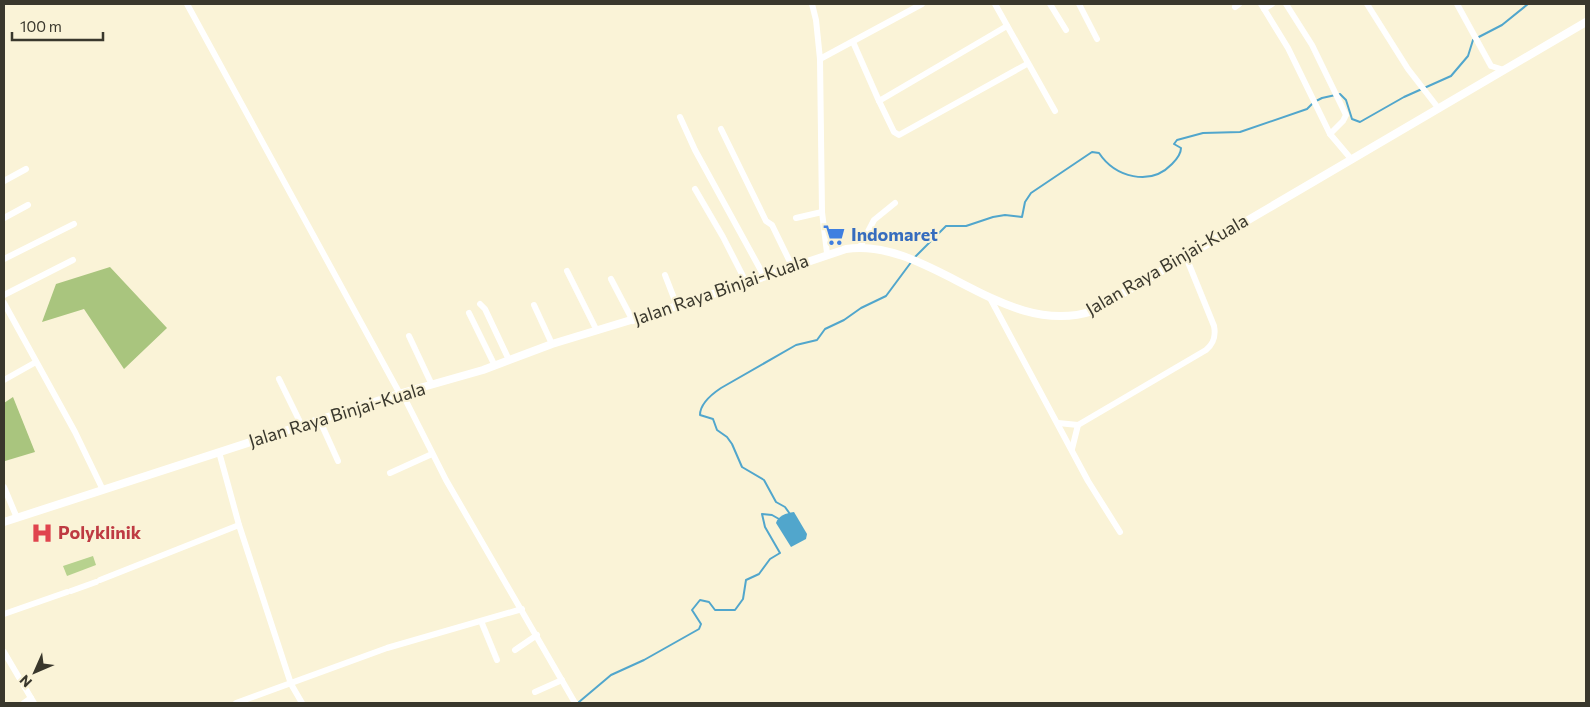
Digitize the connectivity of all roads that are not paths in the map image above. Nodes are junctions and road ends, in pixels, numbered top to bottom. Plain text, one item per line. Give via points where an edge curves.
1 (188, 4) edge
2 (812, 4) edge
3 (922, 4) edge
4 (995, 4) edge
5 (1050, 4) edge
6 (1079, 4) edge
7 (1272, 4) edge
8 (1286, 4) edge
9 (1367, 4) edge
10 (1457, 4) edge
11 (1262, 6) edge
12 (1586, 22) edge
13 (1007, 26) junction
14 (1066, 30) dead end
15 (1097, 39) dead end
16 (853, 42) junction
17 (820, 59) junction
18 (1027, 64) junction
19 (1504, 70) junction
20 (879, 102) junction
21 (1439, 109) junction
22 (1055, 111) dead end
23 (680, 117) dead end
24 (721, 129) dead end
25 (1330, 134) junction
26 (1352, 160) junction
27 (26, 169) dead end
28 (4, 181) edge
29 (694, 189) dead end
30 (895, 203) dead end
31 (28, 205) dead end
32 (822, 212) junction
33 (4, 218) edge
34 (796, 218) dead end
35 (74, 224) dead end
36 (860, 247) junction
37 (827, 254) junction
38 (1186, 257) junction
39 (4, 259) edge
40 (73, 260) dead end
41 (792, 266) junction
42 (567, 271) dead end
43 (666, 276) dead end
44 (764, 276) junction
45 (611, 279) dead end
46 (746, 282) junction
47 (4, 295) edge
48 (990, 298) junction
49 (4, 304) edge
50 (480, 304) dead end
51 (534, 305) dead end
52 (677, 306) junction
53 (469, 313) dead end
54 (633, 321) junction
55 (597, 331) junction
56 (409, 336) dead end
57 (552, 344) junction
58 (509, 360) junction
59 (36, 362) junction
60 (496, 366) junction
61 (279, 379) dead end
62 (4, 380) edge
63 (432, 385) junction
64 (401, 394) junction
65 (320, 421) junction
66 (1058, 422) junction
67 (1078, 425) junction
68 (302, 426) junction
69 (1072, 449) junction
70 (219, 452) junction
71 (432, 454) junction
72 (338, 461) dead end
73 (390, 472) dead end
74 (4, 487) edge
75 (103, 490) junction
76 (17, 518) junction
77 (4, 522) edge
78 (239, 525) junction
79 (1120, 532) dead end
80 (522, 609) junction
81 (4, 614) edge
82 (481, 621) junction
83 (537, 635) junction
84 (515, 650) dead end
85 (4, 652) edge
86 (497, 660) dead end
87 (562, 680) junction
88 (291, 684) junction
89 (535, 692) dead end
90 (32, 701) edge
91 (24, 703) edge
92 (236, 703) edge
93 (302, 703) edge
94 (575, 703) edge

1 - 64 street
2 - 17 street
3 - 16 street
4 - 13 street
5 - 14 street
6 - 15 street
7 - 11 street
8 - 25 street via 1312,45 1346,115
9 - 21 street via 1408,69
10 - 19 street via 1492,66
11 - 25 street via 1288,48
12 - 19 main road, Jalan Raya Binjai-Kuala
13 - 18 street
13 - 20 street
16 - 17 street
16 - 20 street
17 - 32 street
18 - 20 street via 899,135 894,132
18 - 22 street
19 - 21 main road, Jalan Raya Binjai-Kuala
21 - 26 main road, Jalan Raya Binjai-Kuala
23 - 44 street
24 - 41 street
25 - 26 street
26 - 38 main road, Jalan Raya Binjai-Kuala via 1280,199
27 - 28 street
29 - 46 street
30 - 36 street via 874,220
31 - 33 street
32 - 34 street
32 - 37 street
35 - 39 street
36 - 37 main road, Jalan Raya Binjai-Kuala
36 - 48 main road, Jalan Raya Binjai-Kuala via 895,253
37 - 41 main road, Jalan Raya Binjai-Kuala
38 - 48 main road, Jalan Raya Binjai-Kuala via 1093,311 1079,315 1038,315
38 - 67 street via 1214,326 1213,344
40 - 47 street
41 - 44 main road, Jalan Raya Binjai-Kuala
42 - 55 street
43 - 52 street
44 - 46 main road, Jalan Raya Binjai-Kuala
45 - 54 street
46 - 52 main road, Jalan Raya Binjai-Kuala
48 - 66 street
49 - 59 street
50 - 58 street
51 - 57 street
52 - 54 main road, Jalan Raya Binjai-Kuala
53 - 60 street
54 - 55 main road, Jalan Raya Binjai-Kuala
55 - 57 main road, Jalan Raya Binjai-Kuala
56 - 63 street
57 - 58 main road, Jalan Raya Binjai-Kuala
58 - 60 main road, Jalan Raya Binjai-Kuala
59 - 62 street
59 - 75 street
60 - 63 main road, Jalan Raya Binjai-Kuala
61 - 68 street
63 - 64 main road, Jalan Raya Binjai-Kuala
64 - 65 main road, Jalan Raya Binjai-Kuala
64 - 71 street
65 - 68 main road, Jalan Raya Binjai-Kuala
65 - 72 street
66 - 67 street
66 - 69 street
67 - 69 street
68 - 70 main road, Jalan Raya Binjai-Kuala
69 - 79 street
70 - 75 main road, Jalan Raya Binjai-Kuala
70 - 78 street
71 - 73 street
71 - 80 street
74 - 76 street
75 - 76 main road, Jalan Raya Binjai-Kuala
76 - 77 main road, Jalan Raya Binjai-Kuala
78 - 81 street
78 - 88 street
80 - 82 street
80 - 83 street
82 - 86 street
82 - 88 street via 387,648
83 - 84 street
83 - 87 street
85 - 90 street
87 - 89 street
87 - 94 street
88 - 92 street
88 - 93 street
90 - 91 street

